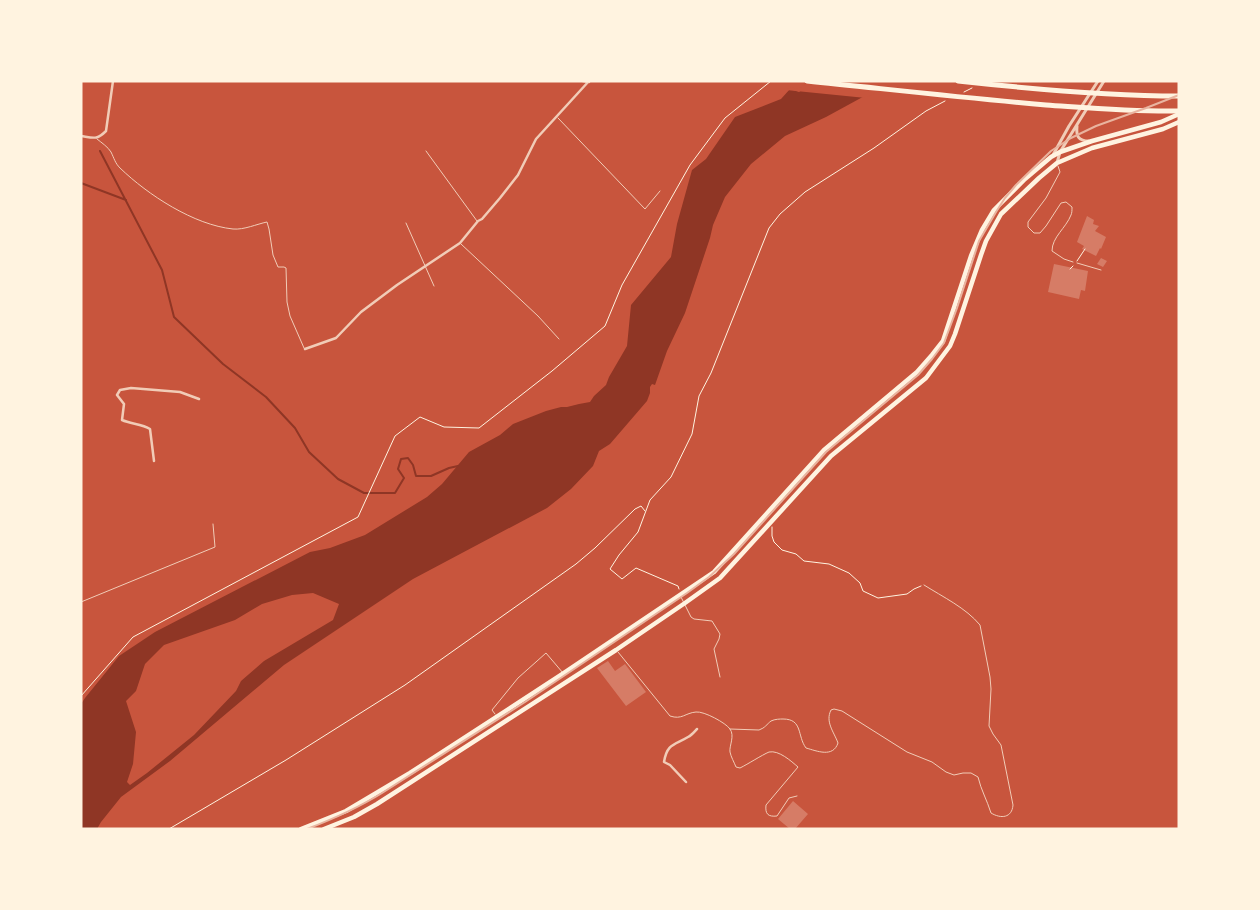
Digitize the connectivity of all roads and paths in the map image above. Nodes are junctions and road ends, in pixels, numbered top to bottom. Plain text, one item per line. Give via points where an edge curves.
1 (113, 81) edge
2 (583, 81) edge
3 (589, 81) edge
4 (771, 81) edge
5 (807, 81) edge
6 (958, 81) edge
7 (1098, 81) edge
8 (1104, 81) edge
9 (976, 86) dead end
10 (960, 94) dead end
11 (1179, 96) edge
12 (951, 98) dead end
13 (1178, 114) edge
14 (556, 116) junction
15 (1179, 122) edge
16 (1078, 125) junction
17 (81, 136) edge
18 (97, 138) junction
19 (1092, 141) junction
20 (426, 151) dead end
21 (1060, 152) junction
22 (1051, 157) junction
23 (1057, 163) junction
24 (660, 192) dead end
25 (478, 222) junction
26 (406, 224) dead end
27 (460, 243) junction
28 (1085, 249) dead end
29 (1073, 262) dead end
30 (1077, 263) dead end
31 (426, 266) junction
32 (1070, 269) dead end
33 (1101, 270) dead end
34 (434, 286) dead end
35 (559, 339) dead end
36 (305, 349) joint
37 (199, 399) dead end
38 (154, 461) dead end
39 (645, 512) junction
40 (213, 524) dead end
41 (768, 524) junction
42 (924, 585) joint
43 (680, 595) junction
44 (81, 602) edge
45 (685, 604) junction
46 (616, 650) junction
47 (564, 673) junction
48 (720, 677) dead end
49 (81, 696) edge
50 (497, 717) junction
51 (697, 728) dead end
52 (730, 729) junction
53 (686, 782) dead end
54 (796, 796) dead end
55 (169, 829) edge
56 (301, 829) edge
57 (324, 829) edge

1 - 18 street via 106,130
2 - 3 street
3 - 14 street
4 - 49 path via 725,118 690,165 622,285 605,326 479,428 444,427 420,417 395,436 358,517 134,637
5 - 13 highway via 1046,105
6 - 11 highway via 1106,94
7 - 22 street
8 - 16 street
9 - 10 path
12 - 39 path via 805,192 774,221 699,396 692,434 671,477 650,500
13 - 19 main road via 1161,122
14 - 24 lane via 646,209
14 - 25 street via 536,139 518,174
15 - 23 main road via 1092,148
16 - 19 street via 1076,133 1079,138
16 - 21 street
17 - 18 street
18 - 36 lane via 110,150 119,167 144,189 173,207 209,224 235,229 267,222 273,255 278,267 286,268 290,316
19 - 21 main road
20 - 25 lane
21 - 22 main road
21 - 23 street
22 - 43 main road via 994,210 971,256 942,341 932,355 917,372 824,450 714,572
23 - 29 lane via 1060,172 1028,222 1028,227 1034,233 1040,233 1061,203 1066,202 1072,207 1071,216 1055,240 1052,251
23 - 41 main road via 1001,214 986,241 950,346 926,378 831,456
25 - 27 street
26 - 31 lane
27 - 31 street
27 - 35 lane
28 - 32 path
30 - 33 lane
31 - 34 lane
31 - 36 street via 361,312 336,338
37 - 38 street via 180,392 120,390 117,395 124,404 122,420 150,429
39 - 43 path via 638,532 610,569 622,578 636,568 678,586
39 - 55 path via 641,506 634,509 576,564 405,685
40 - 44 lane via 215,546
41 - 42 path via 772,527 774,542 782,550 796,554 804,561 829,564 850,573 863,591 878,598 907,594
41 - 45 main road via 720,578
42 - 52 lane via 964,610 980,625 991,683 989,726 1002,745 1013,805 1010,814 997,816 991,813 978,777 972,773 946,772 834,708 829,713 838,743 830,752 806,748 798,725 788,719 772,720 759,730
43 - 45 lane
43 - 47 main road
45 - 46 main road
45 - 48 lane via 694,619 712,621 720,634 714,649
46 - 52 lane via 670,716 678,718 699,712
46 - 57 main road via 377,804
47 - 50 main road
47 - 50 lane via 546,653 518,678 492,710
50 - 56 main road via 354,807
51 - 53 street via 690,736 670,745 665,755 664,762
52 - 54 lane via 730,752 736,767 740,768 770,752 789,759 798,767 766,805 768,814 777,816 789,798

